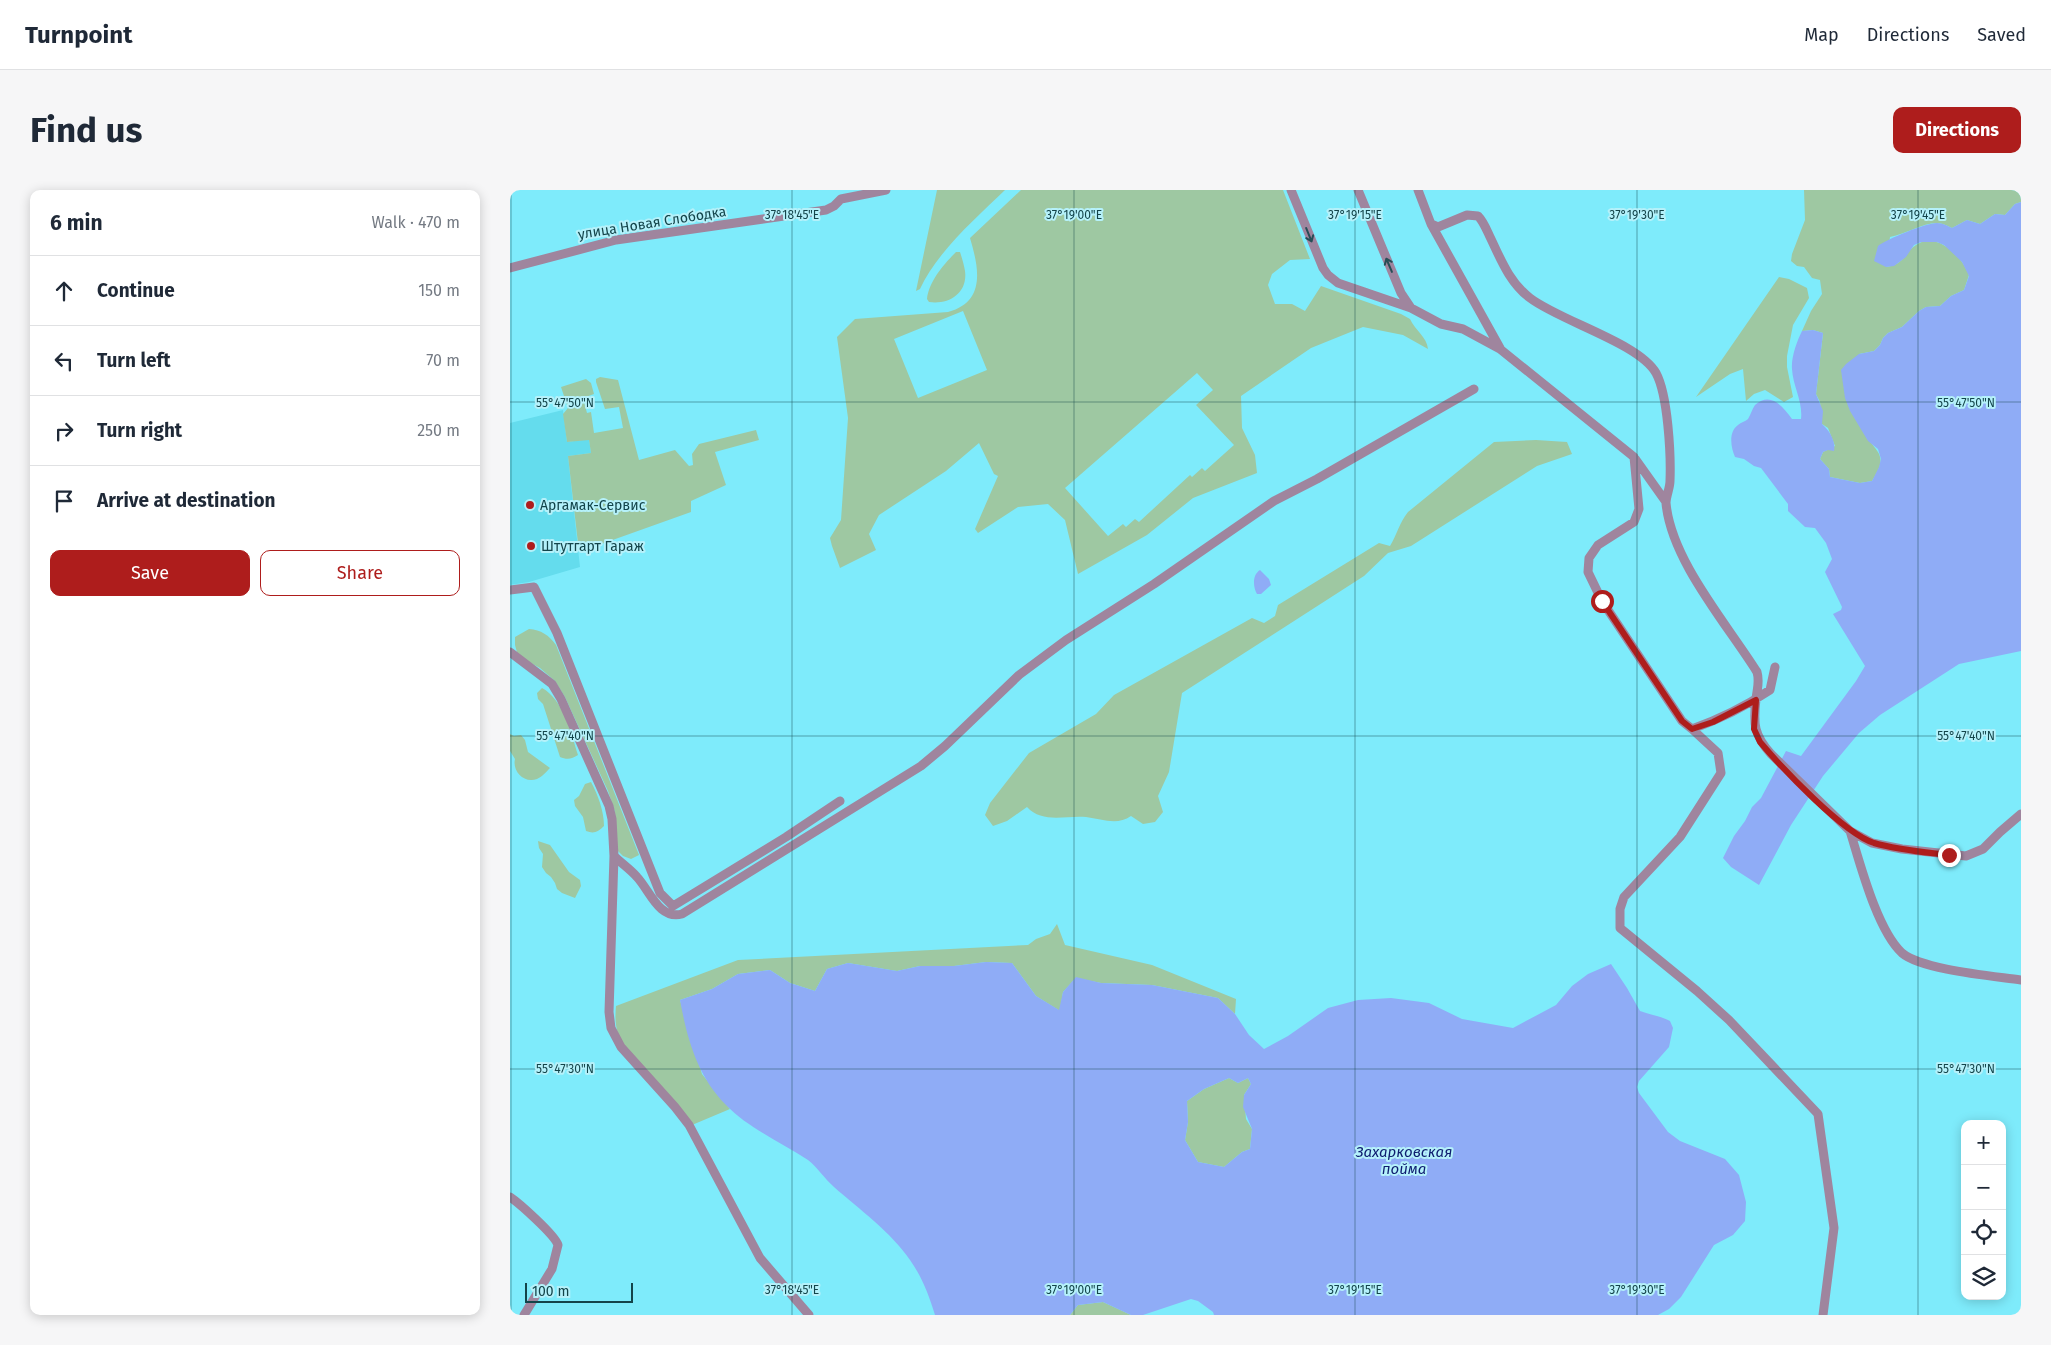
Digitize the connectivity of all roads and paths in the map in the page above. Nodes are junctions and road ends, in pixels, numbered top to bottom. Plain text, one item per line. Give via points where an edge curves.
1 (886, 190) edge
2 (1291, 190) edge
3 (1358, 190) edge
4 (1418, 190) edge
5 (1431, 224) junction
6 (510, 268) edge
7 (1411, 308) junction
8 (1500, 348) junction
9 (1474, 389) dead end
10 (1634, 457) junction
11 (1666, 502) junction
12 (510, 590) edge
13 (510, 652) edge
14 (1775, 667) dead end
15 (1756, 700) junction
16 (1692, 729) junction
17 (840, 801) dead end
18 (2021, 814) edge
19 (1850, 831) junction
20 (614, 856) junction
21 (652, 872) junction
22 (638, 878) junction
23 (2021, 980) edge
24 (510, 1197) edge
25 (524, 1315) edge
26 (809, 1315) edge
27 (1823, 1315) edge

1 - 6 street, улица Новая Слободка via 841,199 826,210 616,240
2 -> 7 street via 1328,276 1338,283
7 -> 3 street via 1401,293
4 - 5 street
5 - 8 street
5 - 11 street via 1438,226 1467,215 1478,216 1521,291 1553,311 1632,350 1655,371 1663,395 1667,425 1670,482
7 - 8 street
8 - 10 street
9 - 22 street via 1317,480 1274,501 1040,658 921,766 682,914 672,916 665,912
10 - 11 street
10 - 16 street via 1639,509 1634,522 1598,545 1589,558 1588,572 1602,601 1682,721
11 - 15 street via 1683,555 1757,672 1760,681
12 - 21 street via 534,587 558,633
13 - 20 street via 552,684 561,699 606,796 612,819
14 - 15 street via 1770,690
15 - 16 street
15 - 19 street via 1754,729 1760,742
16 - 27 street via 1718,753 1721,773 1680,837 1624,897 1620,928 1729,1020 1818,1114 1834,1228
17 - 21 street via 679,904 673,906 660,893
18 - 19 street via 1983,849 1966,856 1872,843
19 - 23 street via 1885,929 1902,953 1916,961 1945,968
20 - 22 street
20 - 26 street via 611,1028 637,1066 689,1125 760,1258
21 - 22 street
24 - 25 street via 554,1237 558,1245 552,1270

